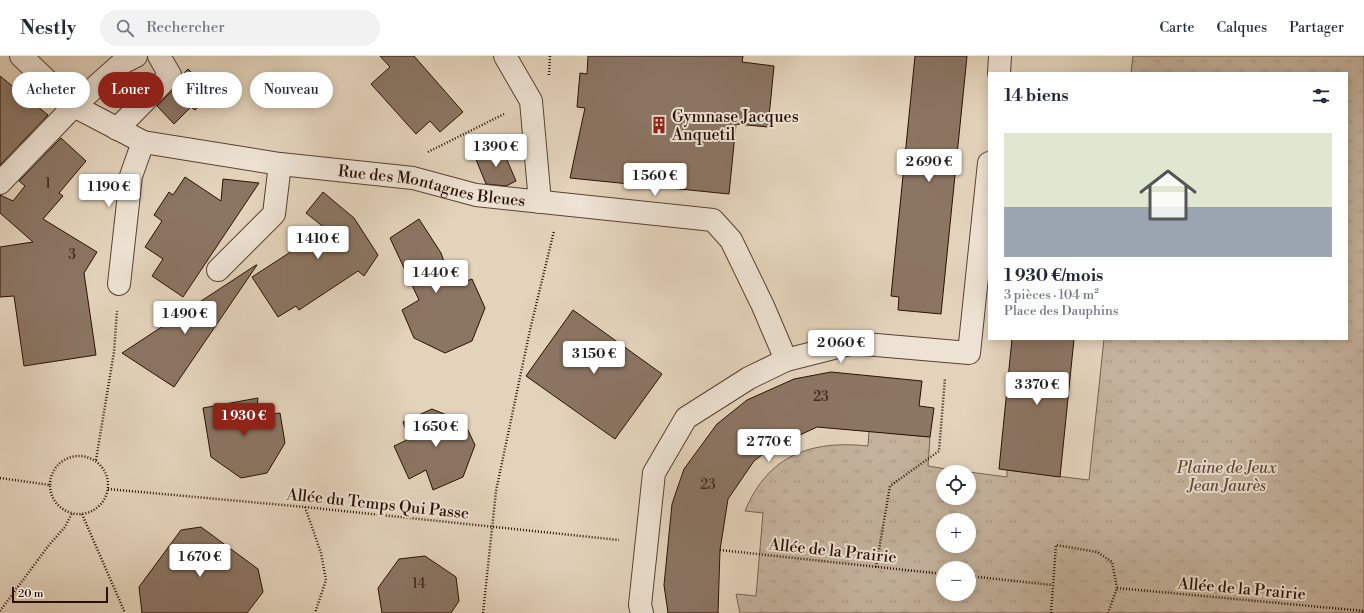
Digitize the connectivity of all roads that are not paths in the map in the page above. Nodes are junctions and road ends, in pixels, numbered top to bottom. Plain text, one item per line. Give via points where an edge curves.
1 (22, 56) edge
2 (136, 56) edge
3 (159, 56) edge
4 (505, 56) edge
5 (1000, 56) edge
6 (39, 72) edge
7 (998, 72) edge
8 (90, 92) edge
9 (72, 108) edge
10 (78, 108) edge
11 (117, 129) junction
12 (143, 142) junction
13 (280, 164) junction
14 (988, 172) edge
15 (0, 183) edge
16 (550, 203) junction
17 (218, 270) dead end
18 (119, 284) road end
19 (786, 360) junction
20 (642, 613) edge

1 - 6 street, Rue des Montagnes Bleues
2 - 8 street via 122,63
3 - 11 street via 170,75
4 - 16 street via 531,101
5 - 7 street
9 - 15 street
10 - 11 street, Rue des Montagnes Bleues
11 - 12 street, Rue des Montagnes Bleues
12 - 13 street, Rue des Montagnes Bleues
12 - 18 street via 131,176
13 - 16 street, Rue des Montagnes Bleues via 413,178 476,195
13 - 17 street via 274,214
14 - 19 street via 969,353 853,343
16 - 19 street, Rue des Montagnes Bleues via 712,220 731,240
19 - 20 street via 749,378 686,418 654,472 640,605

